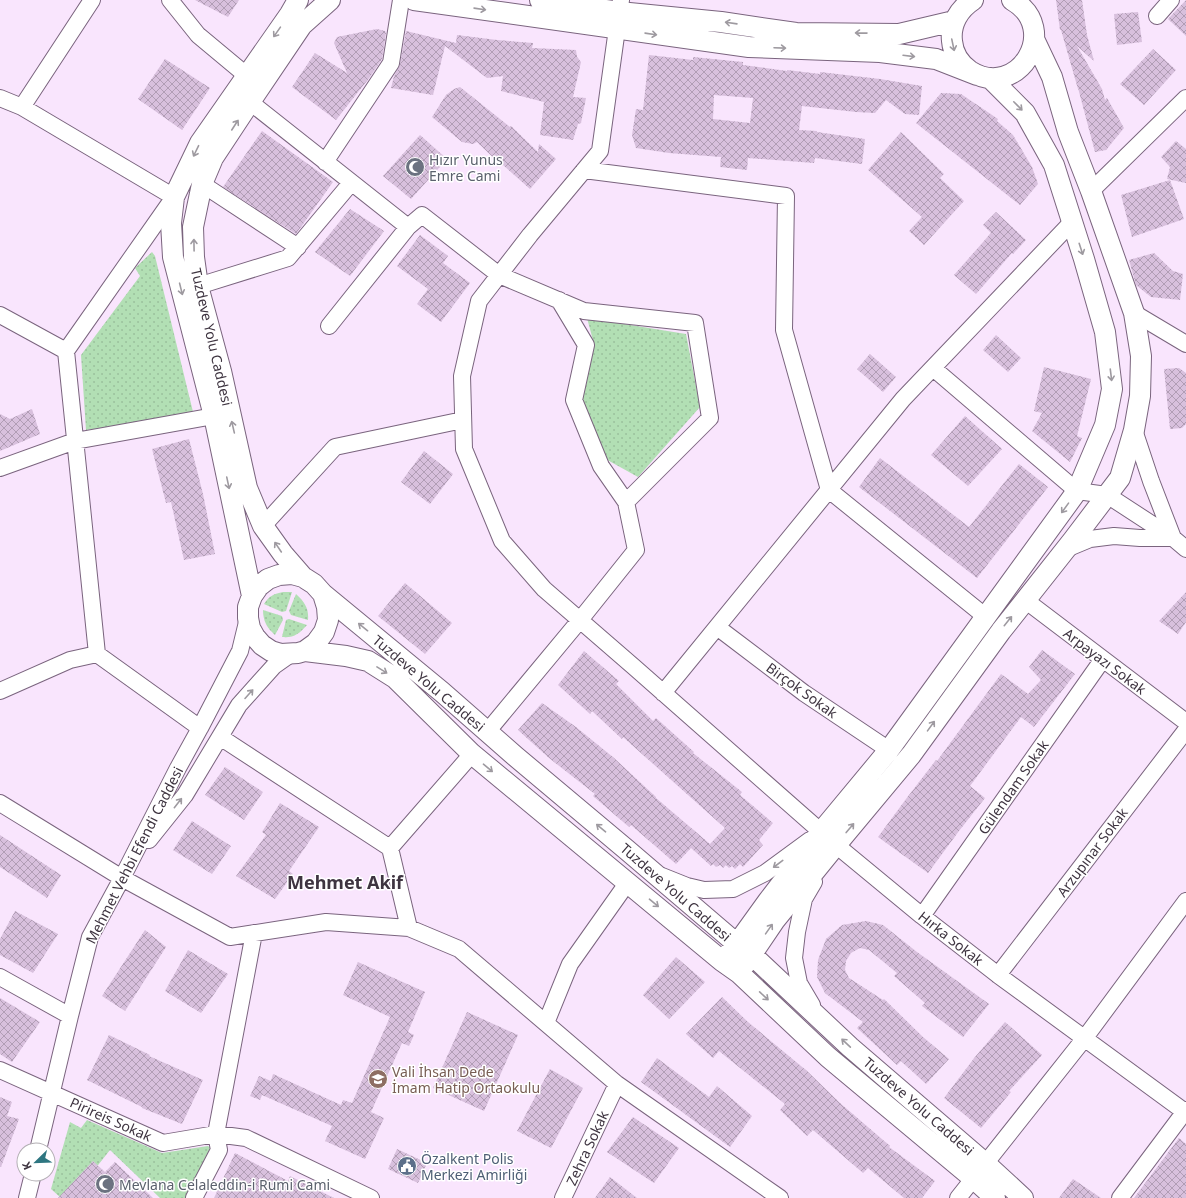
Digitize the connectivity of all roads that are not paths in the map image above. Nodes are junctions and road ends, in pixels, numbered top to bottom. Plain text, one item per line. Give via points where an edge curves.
1 (92, 0) edge
2 (170, 0) edge
3 (298, 0) edge
4 (330, 0) edge
5 (401, 0) edge
6 (414, 0) edge
7 (540, 0) edge
8 (973, 0) edge
9 (1171, 0) edge
10 (1022, 4) edge
11 (619, 14) edge
12 (1156, 16) dead end
13 (954, 21) junction
14 (1034, 39) junction
15 (246, 75) junction
16 (983, 77) junction
17 (0, 98) edge
18 (1186, 98) edge
19 (250, 102) junction
20 (22, 106) junction
21 (325, 162) junction
22 (584, 170) junction
23 (351, 183) junction
24 (202, 184) junction
25 (1091, 191) junction
26 (174, 197) junction
27 (1072, 222) junction
28 (408, 227) junction
29 (298, 247) junction
30 (499, 275) junction
31 (198, 286) junction
32 (559, 300) junction
33 (1134, 313) junction
34 (0, 316) edge
35 (329, 326) dead end
36 (1186, 344) edge
37 (66, 351) junction
38 (933, 368) junction
39 (214, 416) junction
40 (463, 420) junction
41 (1134, 430) junction
42 (75, 441) junction
43 (0, 468) edge
44 (829, 490) junction
45 (1077, 491) junction
46 (1107, 495) junction
47 (626, 502) junction
48 (263, 526) junction
49 (1173, 538) junction
50 (1066, 549) junction
51 (1186, 549) edge
52 (303, 577) junction
53 (323, 594) junction
54 (252, 596) junction
55 (1025, 600) junction
56 (986, 617) junction
57 (248, 618) junction
58 (580, 620) junction
59 (717, 627) junction
60 (298, 653) junction
61 (97, 654) junction
62 (1103, 659) junction
63 (0, 691) edge
64 (663, 693) junction
65 (1186, 722) edge
66 (200, 728) junction
67 (1186, 730) edge
68 (487, 732) junction
69 (220, 737) junction
70 (888, 750) junction
71 (472, 754) junction
72 (0, 803) edge
73 (821, 832) junction
74 (836, 845) junction
75 (390, 848) junction
76 (125, 872) junction
77 (654, 873) junction
78 (628, 882) junction
79 (1186, 901) edge
80 (922, 916) junction
81 (409, 928) junction
82 (254, 933) junction
83 (744, 950) junction
84 (722, 961) junction
85 (739, 973) junction
86 (998, 975) junction
87 (0, 977) edge
88 (70, 1016) junction
89 (823, 1021) junction
90 (546, 1023) junction
91 (1084, 1039) junction
92 (0, 1070) edge
93 (617, 1084) junction
94 (52, 1093) junction
95 (1185, 1111) edge
96 (216, 1134) junction
97 (40, 1142) edge
98 (979, 1171) junction
99 (31, 1182) edge
100 (27, 1198) edge
101 (194, 1198) edge
102 (371, 1198) edge
103 (563, 1198) edge
104 (780, 1198) edge
105 (958, 1198) edge
106 (995, 1198) edge
107 (1023, 1198) edge
108 (1120, 1198) edge

1 - 20 street
2 - 15 street via 198,34
3 -> 15 main road, Tuzdeve Yolu Caddesi
4 - 19 main road, Tuzdeve Yolu Caddesi via 302,25
5 - 21 street via 390,63
6 -> 11 main road
7 - 11 main road
8 - 13 main road via 962,9
9 - 12 street
10 - 14 main road via 1031,21
13 -> 11 main road via 899,34 796,33 722,22
11 -> 16 main road via 749,47 880,52 936,59
11 - 22 street, Hırka Sokak via 600,150
13 -> 16 main road via 951,34 957,58 966,68
14 - 16 main road via 1032,52 1015,72 1003,77
14 - 25 main road via 1052,77 1068,132
15 -> 26 main road, Tuzdeve Yolu Caddesi via 200,143
16 -> 27 main road via 1025,113 1054,165
17 - 20 street
18 - 25 street
19 - 21 street
24 -> 19 main road, Tuzdeve Yolu Caddesi via 213,158
20 - 26 street
21 - 23 street
22 - 30 street, Hırka Sokak
22 - 44 street via 786,196 784,330
23 - 28 street
23 - 29 street
24 - 29 street
31 -> 24 main road, Tuzdeve Yolu Caddesi via 193,227
25 - 33 main road
26 - 37 street
26 -> 39 main road, Tuzdeve Yolu Caddesi via 171,223 173,257
27 - 38 street
27 -> 45 main road via 1105,332 1112,389 1105,425
28 - 30 street via 422,215
28 - 35 street
29 - 31 street via 288,258
30 - 32 street
30 - 40 street, Hırka Sokak via 479,301 462,376
48 -> 31 main road, Tuzdeve Yolu Caddesi via 247,488 221,371
32 - 47 street via 586,345 574,400 601,466
32 - 47 street via 584,311 695,323 710,418
33 - 36 street
33 - 41 main road via 1141,356 1140,396
34 - 37 street
37 - 42 street
38 - 44 street via 903,399
38 - 45 street
39 - 42 street
39 -> 54 main road, Tuzdeve Yolu Caddesi
40 - 48 street via 335,447
40 - 58 street, Hırka Sokak via 464,449 502,541 544,589
41 - 46 main road via 1120,478
41 - 49 street
42 - 43 street
42 - 61 street
44 - 56 street
44 - 59 street
45 - 46 street
45 -> 56 main road
46 - 49 street
46 - 50 main road
47 - 58 street via 636,550
52 -> 48 main road, Tuzdeve Yolu Caddesi
49 - 50 street via 1114,536 1090,539
49 - 51 street
50 - 55 main road
52 - 53 main road
52 - 54 main road via 292,574 268,579
53 - 60 main road via 328,620 324,632 316,643
68 -> 53 main road, Tuzdeve Yolu Caddesi
54 - 57 main road
55 - 62 street, Arpayazı Sokak
74 -> 55 main road via 911,755
56 - 70 main road
57 - 60 main road via 250,628 262,645 281,654
57 - 66 street, Mehmet Vehbi Efendi Caddesi via 240,651
58 - 64 street, Hırka Sokak
58 - 68 street
59 - 64 street
59 - 70 street, Birçok Sokak via 804,693
69 -> 60 street via 239,705 274,666
60 -> 71 main road, Tuzdeve Yolu Caddesi via 346,656 368,661 395,678
61 - 63 street via 70,660
61 - 66 street
62 - 65 street, Arpayazı Sokak
62 - 80 street, Gülendam Sokak
64 - 73 street, Hırka Sokak
66 - 76 street, Mehmet Vehbi Efendi Caddesi
67 - 86 street, Arzupınar Sokak
77 -> 68 main road, Tuzdeve Yolu Caddesi
69 - 75 street
76 -> 69 street via 185,795
70 - 73 main road
71 - 75 street
71 -> 78 main road, Tuzdeve Yolu Caddesi
72 - 76 street
73 - 74 street, Hırka Sokak
73 -> 77 street via 766,873 733,889 704,890
73 - 83 main road
74 - 80 street, Hırka Sokak
83 -> 74 main road via 775,920
74 - 89 street via 804,899 794,958 798,983
75 - 81 street
76 - 82 street via 230,937
76 - 88 street, Mehmet Vehbi Efendi Caddesi via 90,937
77 - 83 main road, Tuzdeve Yolu Caddesi
78 -> 84 main road, Tuzdeve Yolu Caddesi
78 - 90 street via 570,964
79 - 91 street
80 - 86 street, Hırka Sokak
81 - 82 street via 326,922
81 - 90 street via 459,949
82 - 96 street
83 - 84 main road
83 - 85 main road
83 - 89 main road, Tuzdeve Yolu Caddesi
84 - 85 main road, Tuzdeve Yolu Caddesi
85 -> 98 main road, Tuzdeve Yolu Caddesi via 828,1057
86 - 91 street, Hırka Sokak
87 - 88 street
88 - 94 street, Mehmet Vehbi Efendi Caddesi
98 -> 89 main road, Tuzdeve Yolu Caddesi
90 - 93 street
91 - 95 street, Hırka Sokak
91 - 98 street
92 - 94 street, Pirireis Sokak
93 - 103 street, Zehra Sokak
93 - 104 street
94 - 96 street, Pirireis Sokak via 163,1143
94 - 97 street, Mehmet Vehbi Efendi Caddesi
95 - 108 street
96 - 101 street via 219,1150
96 - 102 street, Pirireis Sokak via 246,1138
98 - 105 street
98 - 106 main road, Tuzdeve Yolu Caddesi
98 - 107 main road, Tuzdeve Yolu Caddesi
99 - 100 street

